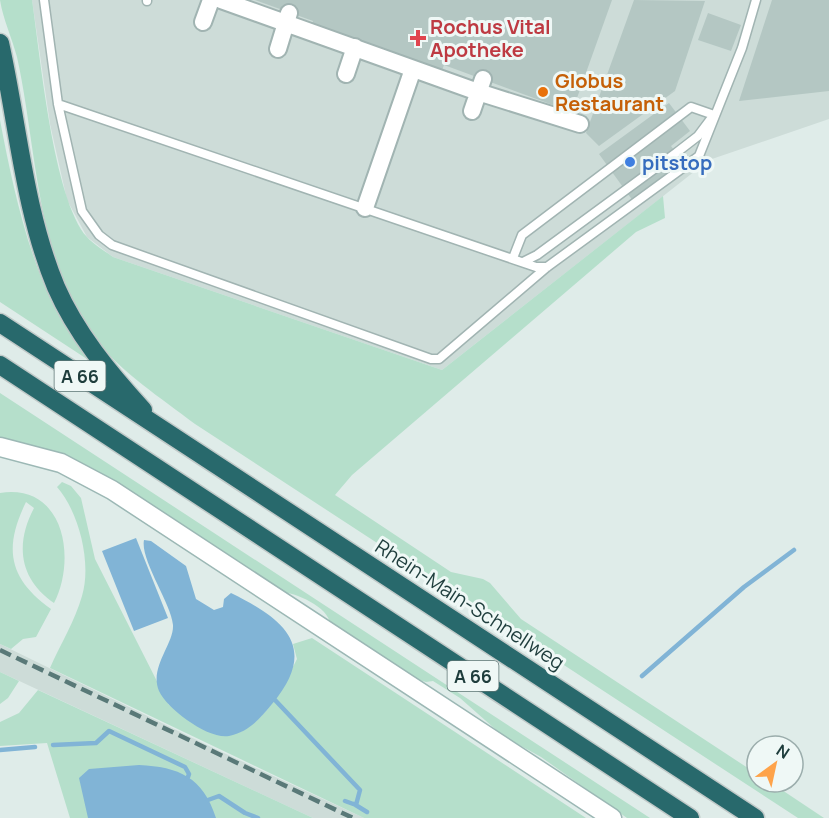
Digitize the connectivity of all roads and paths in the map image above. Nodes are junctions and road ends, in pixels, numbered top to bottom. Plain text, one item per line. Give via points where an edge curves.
1 (44, 0) edge
2 (211, 0) edge
3 (221, 0) edge
4 (756, 0) edge
5 (288, 18) junction
6 (203, 22) dead end
7 (0, 43) edge
8 (355, 47) junction
9 (278, 49) dead end
10 (413, 69) junction
11 (346, 74) dead end
12 (481, 85) junction
13 (58, 104) junction
14 (472, 111) dead end
15 (714, 115) junction
16 (580, 124) dead end
17 (365, 208) junction
18 (513, 258) junction
19 (523, 262) junction
20 (547, 267) junction
21 (0, 323) edge
22 (4, 368) edge
23 (160, 429) junction
24 (0, 447) edge
25 (612, 818) edge
26 (690, 818) edge
27 (755, 818) edge

1 - 13 lane
2 - 6 street
3 - 5 street
4 - 15 lane via 742,48
5 - 8 street
5 - 9 street
7 - 23 highway via 37,230 57,289 102,363
8 - 10 street
8 - 11 street
10 - 12 street
10 - 17 street
12 - 14 street
12 - 16 street
13 - 17 lane
13 - 20 lane via 82,212 99,236 112,245 431,359 445,357
15 - 18 lane via 692,107 522,235
15 - 19 lane via 698,136
15 - 20 lane via 704,148 691,164
17 - 18 lane
18 - 19 lane
19 - 20 lane
21 - 23 highway, A 66
22 - 26 highway, A 66
23 - 27 highway, Rhein-Main-Schnellweg / A 66
24 - 25 main road via 62,463 112,490

